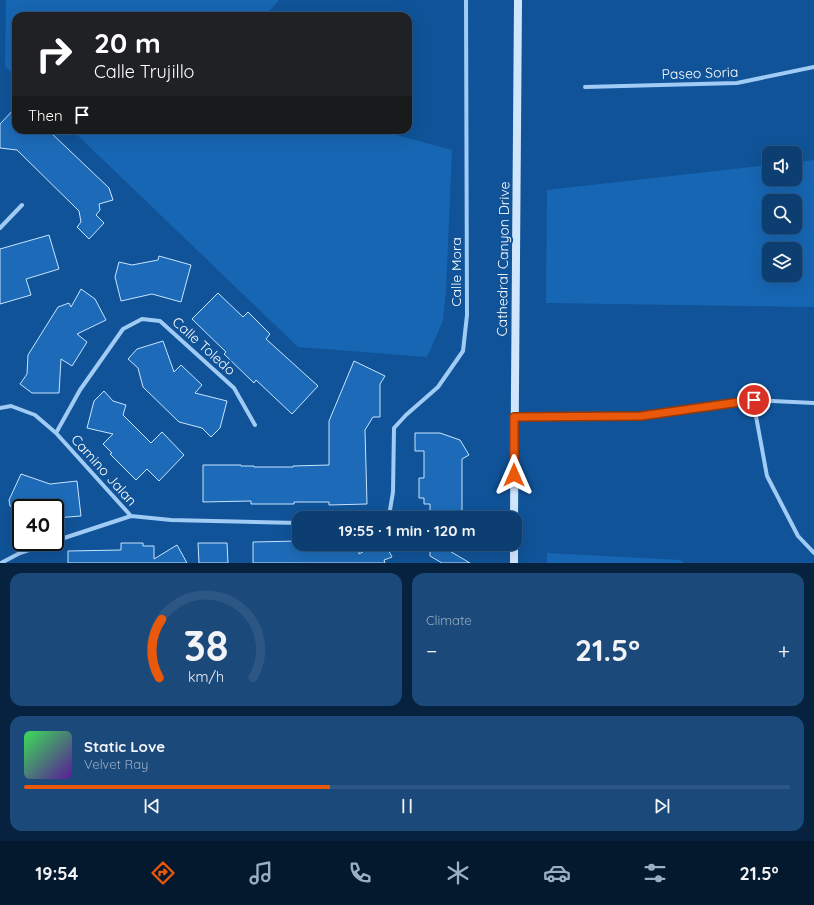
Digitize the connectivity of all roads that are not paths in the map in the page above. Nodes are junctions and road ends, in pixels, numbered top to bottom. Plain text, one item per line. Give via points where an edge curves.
1 (466, 0) edge
2 (518, 0) edge
3 (814, 67) edge
4 (585, 88) dead end
5 (22, 205) dead end
6 (0, 228) edge
7 (754, 400) junction
8 (814, 403) edge
9 (0, 408) edge
10 (514, 417) junction
11 (255, 425) dead end
12 (56, 433) junction
13 (390, 511) edge
14 (514, 511) edge
15 (131, 516) junction
16 (292, 522) edge
17 (64, 539) edge
18 (26, 551) edge
19 (514, 551) edge
20 (814, 553) edge
21 (1, 563) edge
22 (514, 563) edge

1 - 13 street, Calle Mora via 467,316 462,351 438,387 394,428 393,492
2 - 10 street, Cathedral Canyon Drive
3 - 4 street, Paseo Soria via 737,83
5 - 6 street
7 - 8 street
7 - 10 street via 641,416
7 - 20 street via 767,476 798,536
9 - 12 street, Camino Jalan via 11,406 35,415
10 - 14 street, Cathedral Canyon Drive
11 - 12 street, Calle Toledo via 234,388 160,322 142,319 123,330 80,390
12 - 15 street, Camino Jalan
15 - 16 street, Camino Jalan via 171,520
15 - 17 street
18 - 21 street
19 - 22 street

